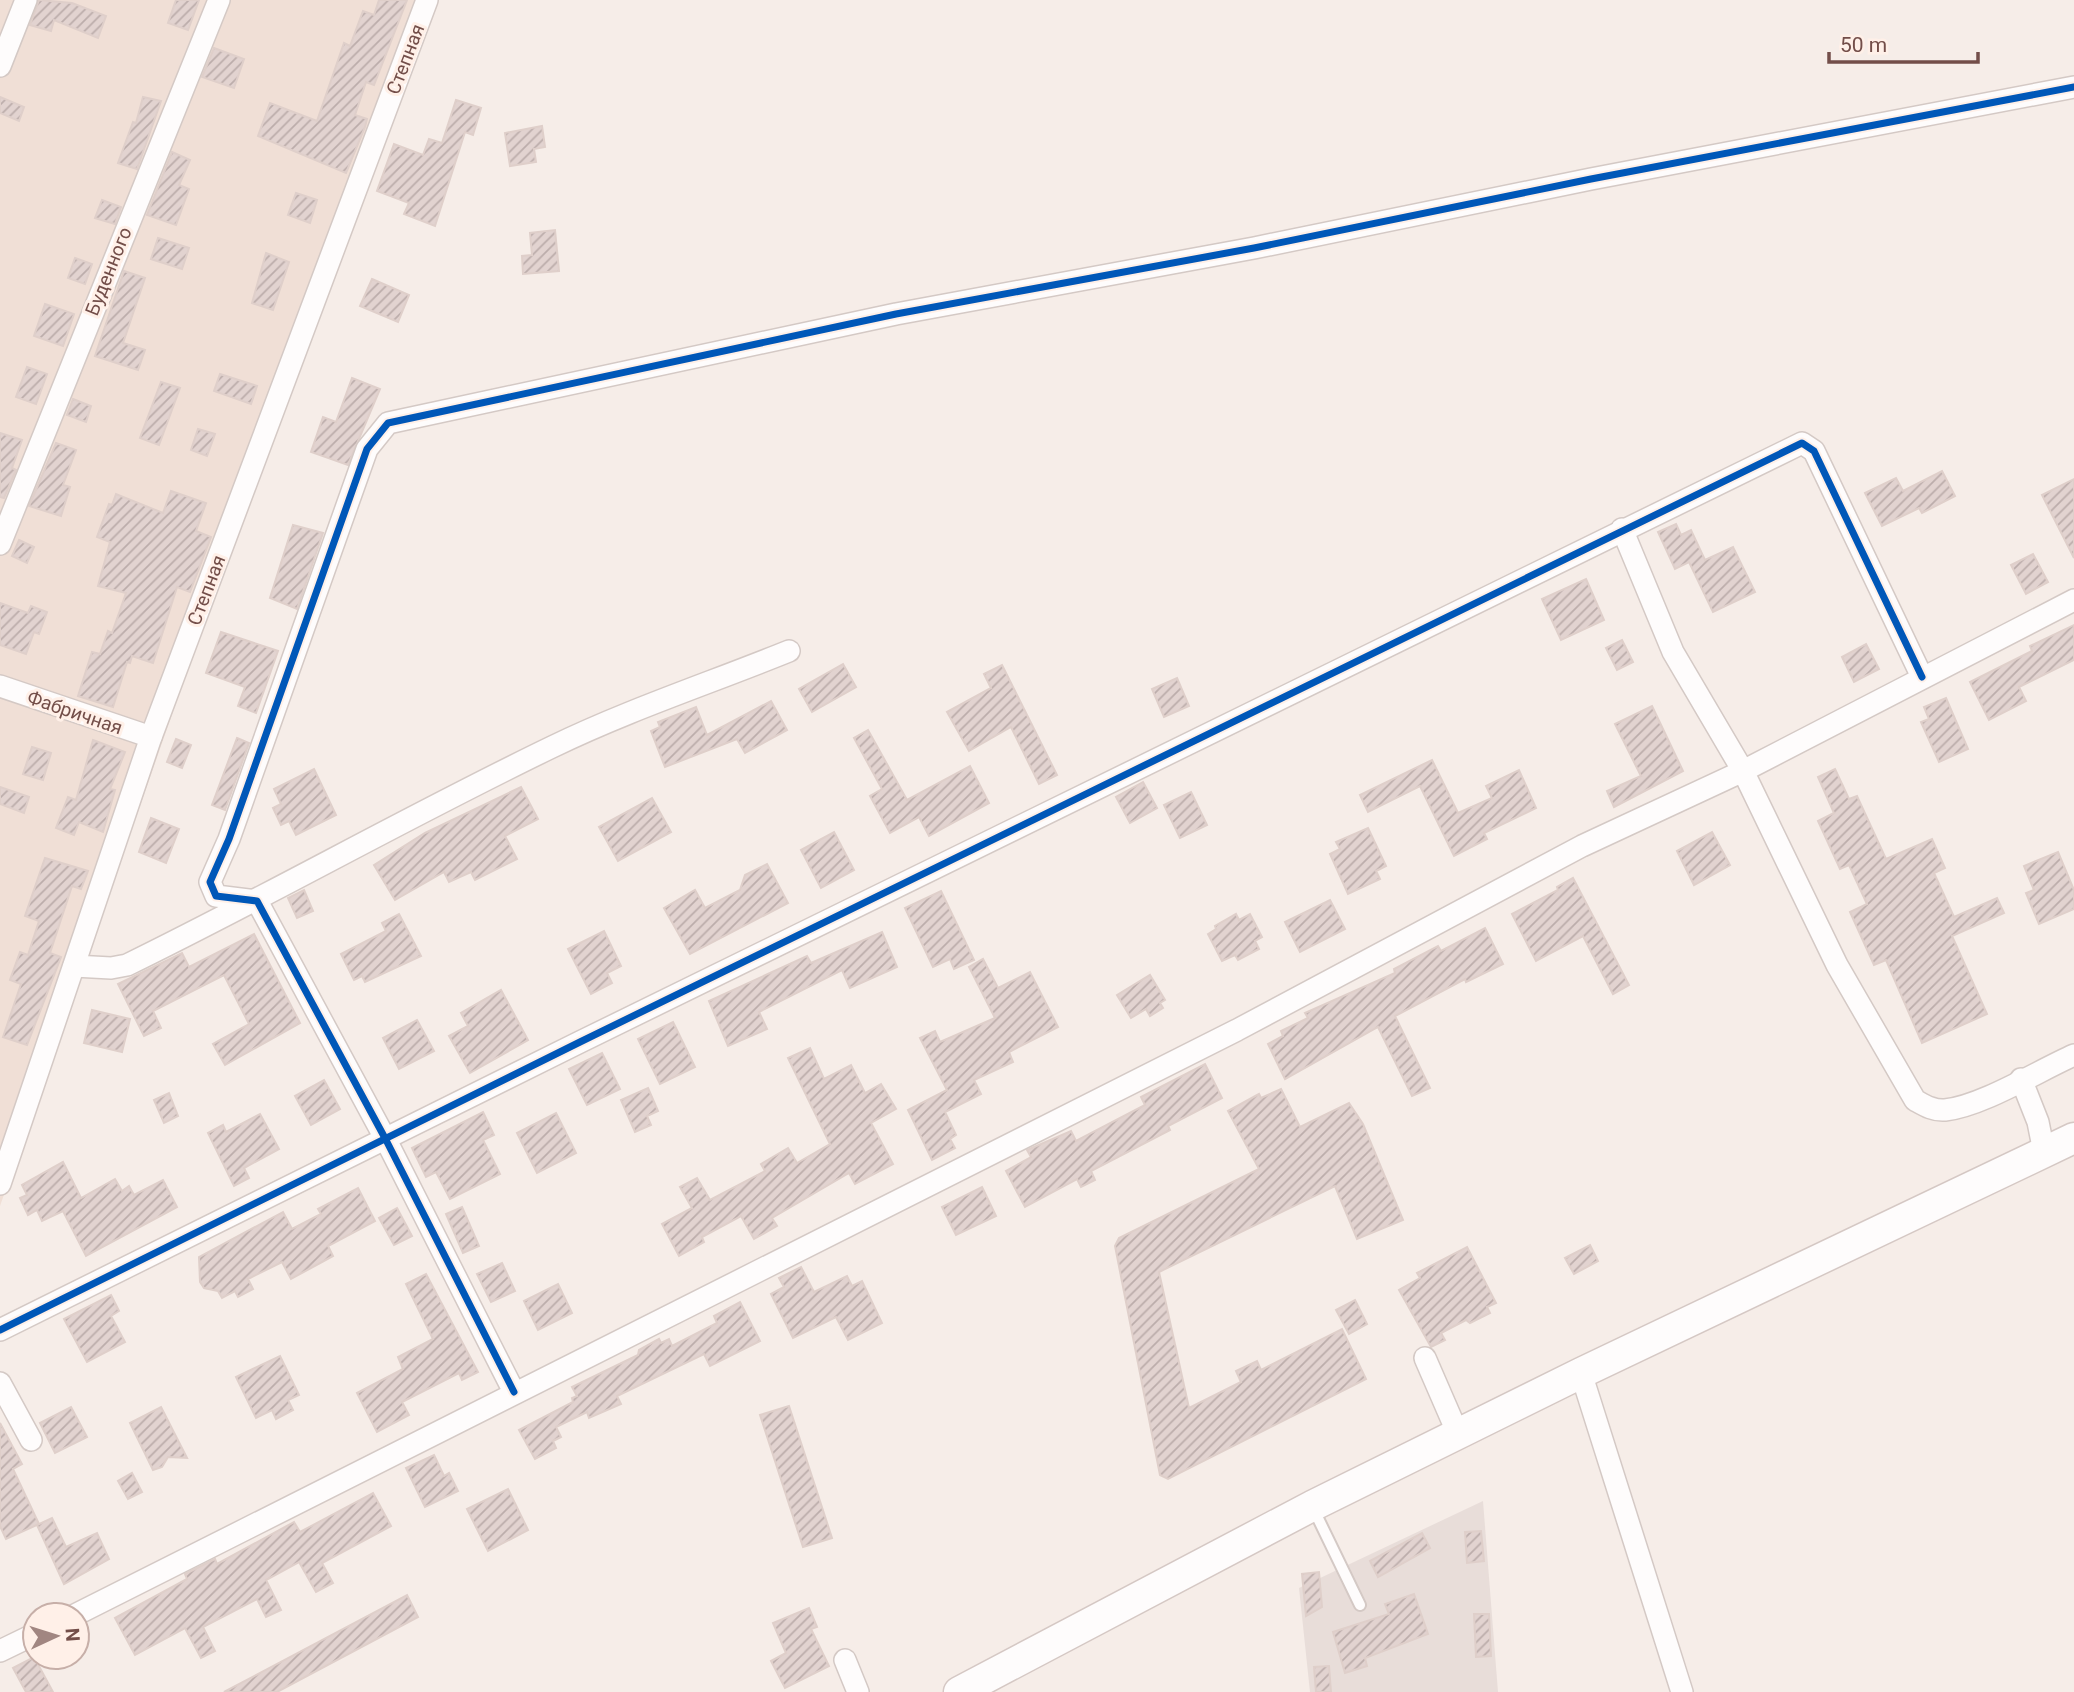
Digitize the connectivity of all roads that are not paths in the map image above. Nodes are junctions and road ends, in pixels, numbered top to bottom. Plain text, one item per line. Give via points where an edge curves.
1 (26, 0) edge
2 (219, 0) edge
3 (427, 0) edge
4 (0, 66) edge
5 (2074, 87) edge
6 (1622, 530) junction
7 (0, 544) edge
8 (2074, 601) edge
9 (789, 651) dead end
10 (1922, 677) junction
11 (0, 686) edge
12 (151, 737) junction
13 (1743, 771) junction
14 (257, 901) junction
15 (74, 966) junction
16 (2074, 1055) edge
17 (2021, 1079) junction
18 (2074, 1138) edge
19 (386, 1140) junction
20 (2044, 1153) junction
21 (0, 1184) edge
22 (0, 1330) edge
23 (1425, 1358) dead end
24 (1581, 1373) junction
25 (0, 1383) edge
26 (514, 1392) junction
27 (1458, 1434) junction
28 (31, 1440) dead end
29 (1312, 1506) junction
30 (1360, 1605) dead end
31 (91, 1607) edge
32 (21, 1641) edge
33 (0, 1651) edge
34 (845, 1660) dead end
35 (858, 1692) edge
36 (959, 1692) edge
37 (1682, 1692) edge

1 - 4 street
2 - 7 street, Буденного
3 - 12 street, Степная
5 - 14 street via 897,314 388,423 367,449 229,839 209,882 215,896
6 - 10 street via 1802,443 1814,451
6 - 13 street via 1673,652
6 - 19 street
8 - 10 street
9 - 14 street via 555,746
10 - 13 street
11 - 12 street, Фабричная
12 - 15 street, Степная
13 - 17 street via 1837,965 1915,1100 1944,1110 1980,1100
13 - 26 street via 1582,846 1237,1030
14 - 15 street via 127,965
14 - 19 street
15 - 21 street, Степная
16 - 17 street
17 - 20 street
18 - 20 street
19 - 22 street
19 - 26 street
20 - 24 street
23 - 27 street
24 - 27 street
24 - 37 street
25 - 28 street
26 - 31 street
27 - 29 street
29 - 30 lane
29 - 36 street
32 - 33 street
34 - 35 street

